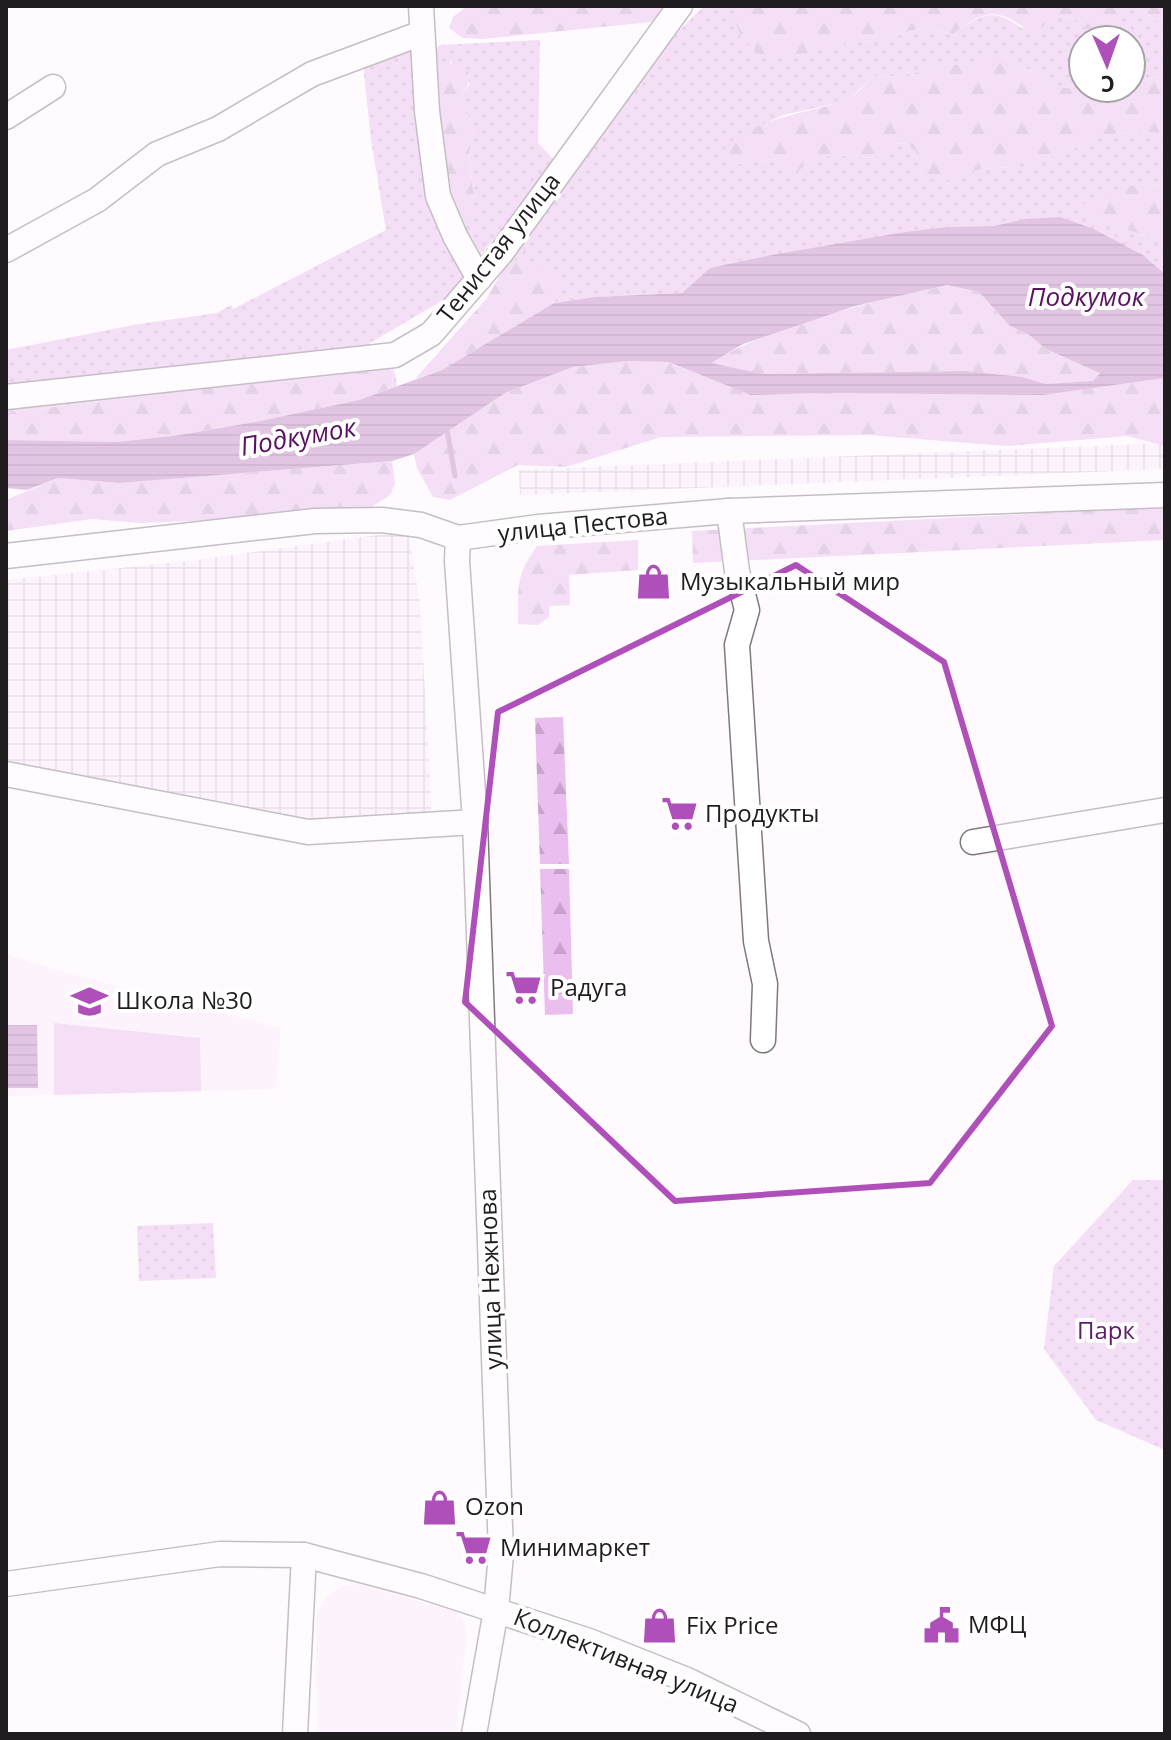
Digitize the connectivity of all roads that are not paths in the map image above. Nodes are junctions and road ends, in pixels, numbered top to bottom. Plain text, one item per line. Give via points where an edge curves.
1 (421, 6) edge
2 (680, 6) edge
3 (422, 33) junction
4 (53, 87) dead end
5 (6, 117) edge
6 (6, 250) edge
7 (479, 279) junction
8 (6, 397) edge
9 (1165, 495) edge
10 (729, 511) junction
11 (458, 538) junction
12 (6, 556) edge
13 (6, 774) edge
14 (1165, 810) edge
15 (475, 822) junction
16 (973, 842) dead end
17 (763, 1040) dead end
18 (304, 1555) junction
19 (6, 1584) edge
20 (496, 1610) junction
21 (295, 1734) edge
22 (474, 1734) edge
23 (798, 1734) edge

1 - 3 street
2 - 7 street, Тенистая улица
3 - 6 street via 312,74 218,129 157,154 97,200
3 - 7 street via 438,196
4 - 5 street
7 - 8 street, Тенистая улица via 431,334 395,355
9 - 10 street, улица Пестова
10 - 11 street, улица Пестова
10 - 17 street via 747,610 737,645 756,941 765,984
11 - 12 street, улица Пестова via 421,525 382,520 315,521
11 - 15 street, улица Нежнова
13 - 15 street via 308,832
14 - 16 street
15 - 20 street, улица Нежнова via 500,1494
18 - 19 street, Коллективная улица via 220,1554
18 - 20 street, Коллективная улица
18 - 21 street
20 - 22 street, улица Нежнова
20 - 23 street, Коллективная улица via 687,1680

